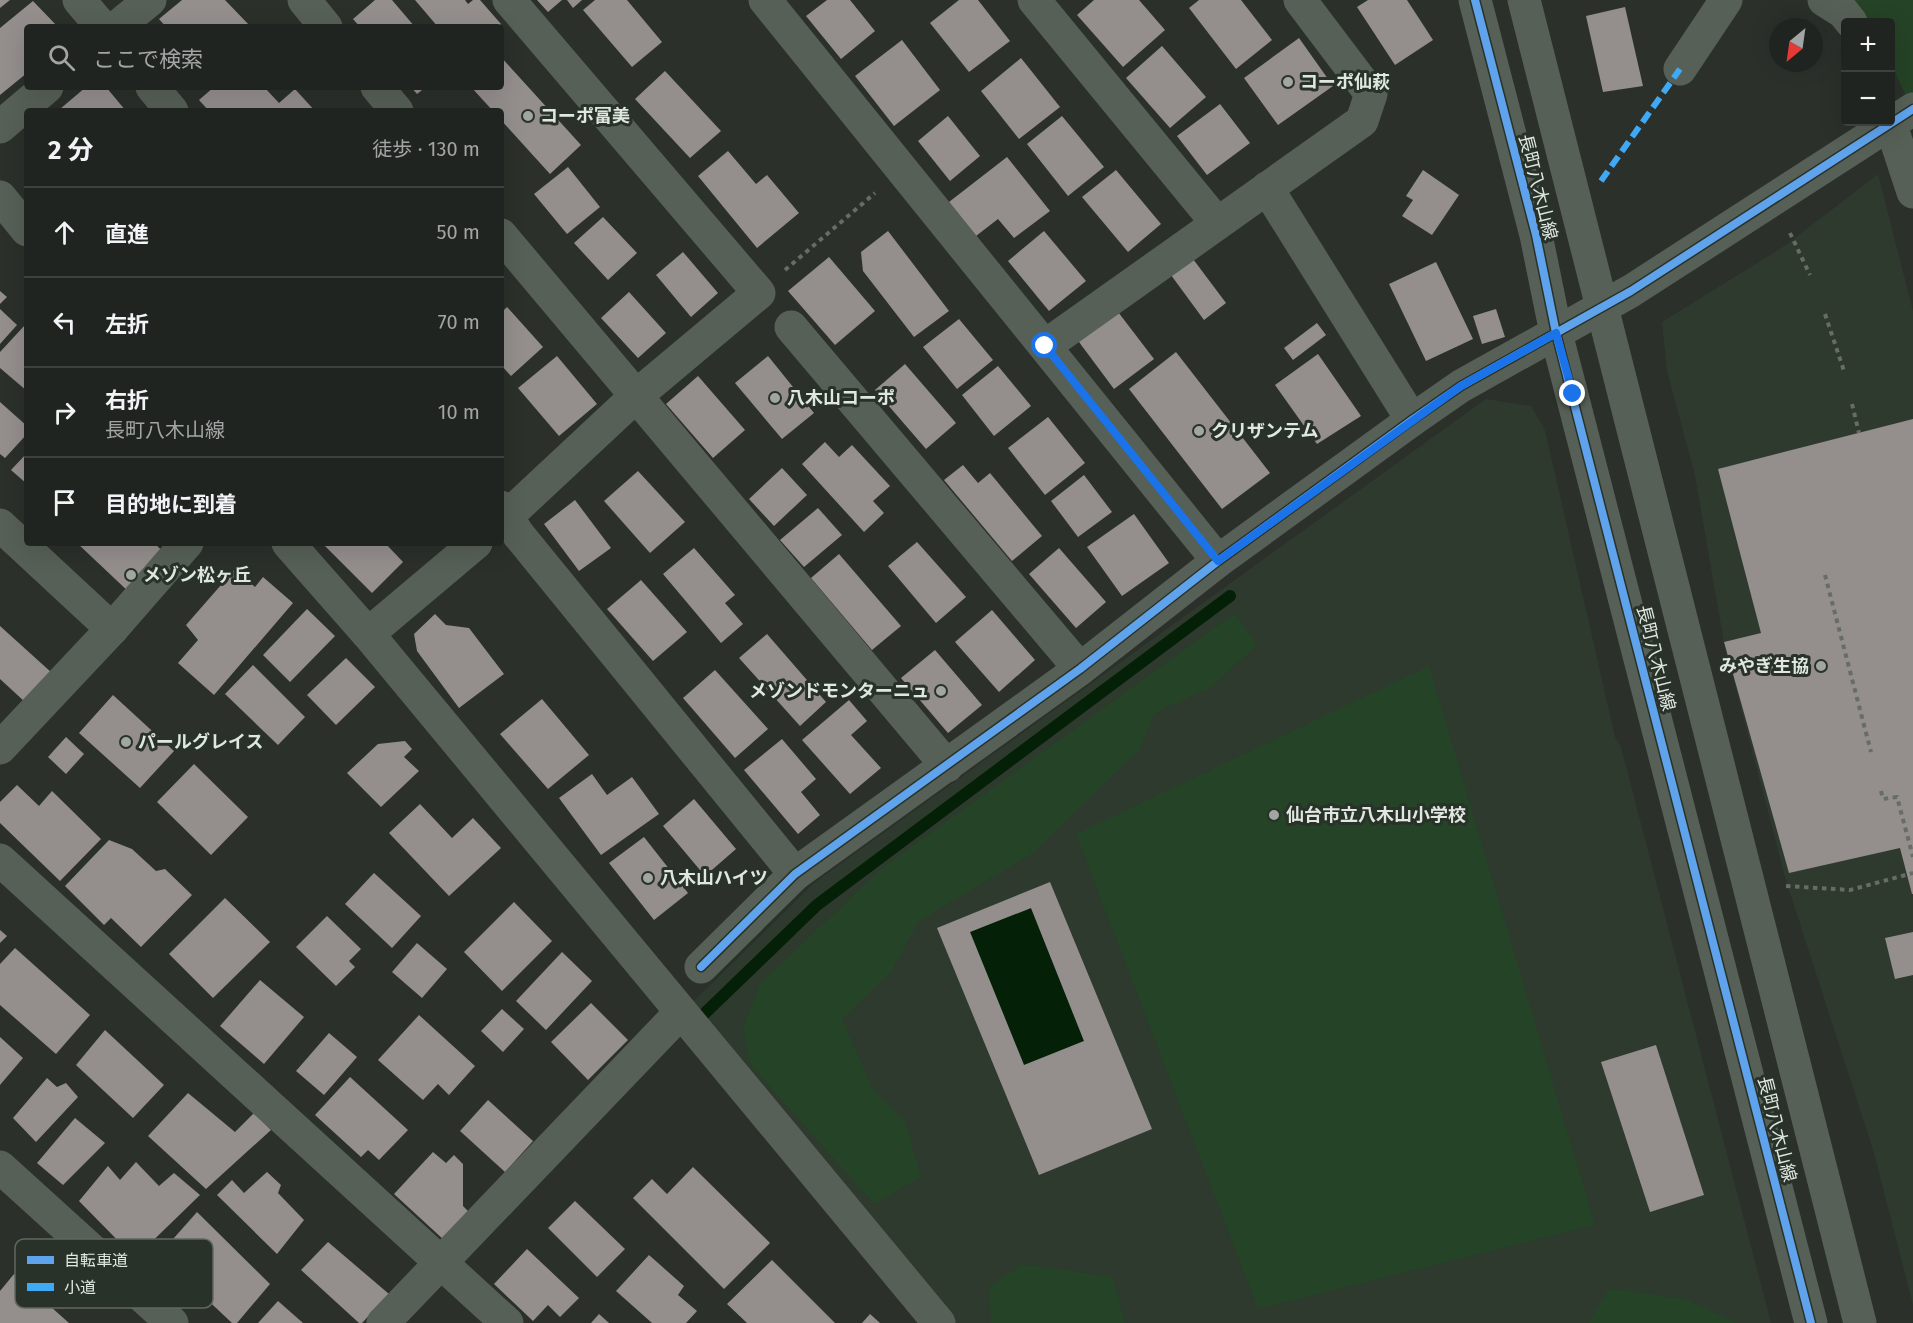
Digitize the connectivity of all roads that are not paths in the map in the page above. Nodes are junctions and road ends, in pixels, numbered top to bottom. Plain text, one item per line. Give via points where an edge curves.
1 (79, 0) edge
2 (150, 0) edge
3 (304, 0) edge
4 (509, 0) edge
5 (765, 0) edge
6 (1034, 0) edge
7 (1300, 0) edge
8 (1475, 0) edge
9 (1524, 0) edge
10 (1726, 0) edge
11 (1824, 0) edge
12 (1848, 18) edge
13 (99, 24) edge
14 (121, 24) edge
15 (324, 24) edge
16 (1680, 69) dead end
17 (43, 90) edge
18 (154, 90) edge
19 (380, 90) edge
20 (170, 108) edge
21 (394, 108) edge
22 (1913, 109) edge
23 (1895, 119) edge
24 (1884, 126) edge
25 (1891, 126) edge
26 (0, 127) edge
27 (1267, 188) junction
28 (1913, 192) edge
29 (0, 197) edge
30 (1217, 224) junction
31 (24, 226) edge
32 (504, 238) edge
33 (1601, 307) junction
34 (791, 327) dead end
35 (1556, 333) junction
36 (1045, 346) junction
37 (636, 396) junction
38 (1412, 420) junction
39 (504, 514) edge
40 (504, 516) edge
41 (0, 525) edge
42 (184, 546) edge
43 (291, 546) edge
44 (472, 546) edge
45 (1218, 561) junction
46 (112, 629) junction
47 (368, 634) junction
48 (1080, 669) junction
49 (0, 748) edge
50 (947, 765) junction
51 (0, 860) edge
52 (795, 874) junction
53 (701, 967) dead end
54 (681, 1012) junction
55 (0, 1167) edge
56 (79, 1239) edge
57 (441, 1260) junction
58 (155, 1308) edge
59 (172, 1323) edge
60 (383, 1323) edge
61 (507, 1323) edge
62 (939, 1323) edge
63 (1811, 1323) edge
64 (1860, 1323) edge

1 - 13 street
2 - 14 street
3 - 15 street
4 - 37 street via 759,293
5 - 36 street
6 - 30 street
7 - 27 street via 1371,94 1362,120
8 - 35 street, 長町八木山線 via 1536,235
9 - 33 street
10 - 16 street
11 - 12 street
17 - 26 street
18 - 20 street
19 - 21 street
22 - 23 street
24 - 33 street
25 - 28 street
27 - 30 street
27 - 38 street
29 - 31 street
30 - 36 street
32 - 37 street
33 - 35 street
33 - 64 street
34 - 48 street
35 - 38 street via 1461,386
35 - 63 street, 長町八木山線
36 - 45 street
37 - 39 street
37 - 50 street
38 - 45 street
40 - 52 street
41 - 46 street
42 - 46 street
43 - 47 street
44 - 47 street
45 - 48 street
46 - 49 street
47 - 54 street
48 - 50 street
50 - 52 street
51 - 57 street
52 - 53 street
54 - 57 street
54 - 62 street
55 - 56 street
57 - 60 street
57 - 61 street
58 - 59 street

